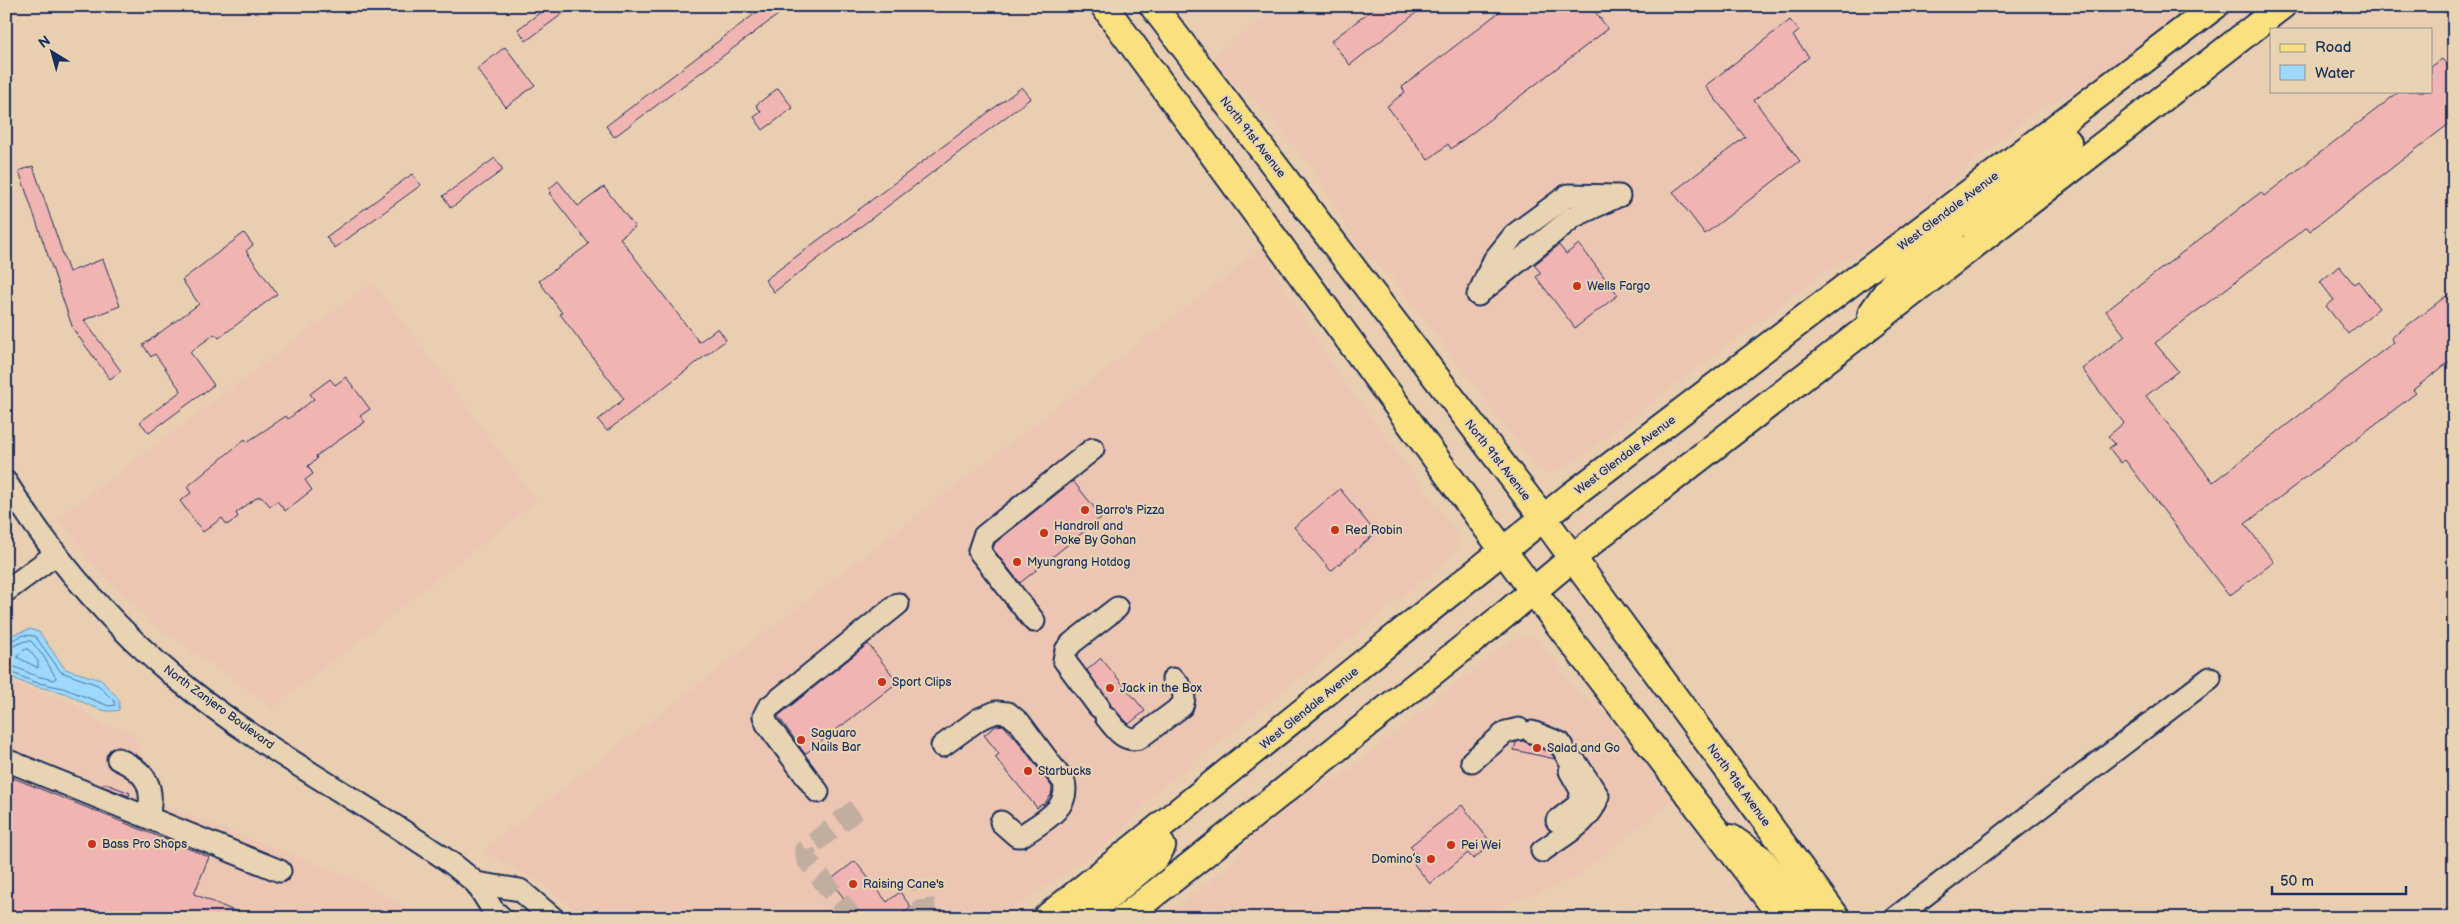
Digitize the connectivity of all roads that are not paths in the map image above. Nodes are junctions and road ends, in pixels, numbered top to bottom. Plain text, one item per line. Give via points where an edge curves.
1 (1104, 6) edge
2 (1153, 6) edge
3 (2215, 6) edge
4 (2282, 6) edge
5 (2095, 99) junction
6 (1229, 107) junction
7 (1196, 130) junction
8 (1959, 203) junction
9 (1980, 240) junction
10 (1478, 295) joint
11 (1854, 339) junction
12 (1093, 450) dead end
13 (6, 482) edge
14 (1544, 519) junction
15 (1504, 550) junction
16 (56, 554) junction
17 (1573, 558) junction
18 (6, 591) edge
19 (1533, 591) junction
20 (898, 604) dead end
21 (1117, 608) dead end
22 (1034, 621) dead end
23 (2210, 678) dead end
24 (1174, 679) dead end
25 (942, 746) dead end
26 (118, 759) dead end
27 (6, 760) edge
28 (1472, 761) dead end
29 (818, 792) dead end
30 (148, 817) junction
31 (1002, 822) dead end
32 (1712, 825) junction
33 (1153, 832) junction
34 (1538, 846) dead end
35 (280, 871) dead end
36 (476, 883) junction
37 (502, 918) edge
38 (553, 918) edge
39 (1046, 918) edge
40 (1082, 918) edge
41 (1124, 918) edge
42 (1782, 918) edge
43 (1808, 918) edge
44 (1837, 918) edge
45 (1895, 918) edge

1 - 7 main road
2 - 6 main road, North 91st Avenue
3 - 5 main road, West Glendale Avenue
4 - 9 main road
5 - 8 main road, West Glendale Avenue
5 - 9 main road via 2100,113 2095,121 1977,215 1973,225
6 - 7 main road
6 - 14 main road, North 91st Avenue
7 - 15 main road
8 - 11 main road via 1956,224 1948,238 1896,281
8 - 14 main road, West Glendale Avenue
9 - 11 main road
10 - 10 street via 1574,217 1619,196 1568,195 1538,216 1514,235 1490,268
11 - 17 main road
12 - 22 street via 984,536 980,550
13 - 16 street, North Zanjero Boulevard
14 - 15 main road, West Glendale Avenue
14 - 17 main road, North 91st Avenue
15 - 19 main road
15 - 33 main road, West Glendale Avenue
16 - 18 street
16 - 36 street, North Zanjero Boulevard via 102,610 178,680 262,740 431,849
17 - 19 main road
17 - 44 main road, North 91st Avenue
19 - 32 main road
19 - 41 main road
20 - 29 street via 768,708 764,716
21 - 24 street via 1072,643 1064,660 1124,738 1139,738 1182,706 1184,690
23 - 45 street
25 - 31 street via 979,719 996,712 1008,713 1020,723 1064,782 1066,791 1064,802 1057,810 1021,836
26 - 30 street via 146,778 151,792
27 - 30 street
28 - 34 street via 1506,732 1526,730 1560,743 1568,758 1577,764 1598,796 1595,806 1588,816
30 - 35 street
32 - 42 main road
32 - 43 main road via 1761,858
33 - 39 main road, West Glendale Avenue
33 - 40 main road via 1162,846 1156,857
36 - 37 street, North Zanjero Boulevard
36 - 38 street, North Zanjero Boulevard via 520,890

